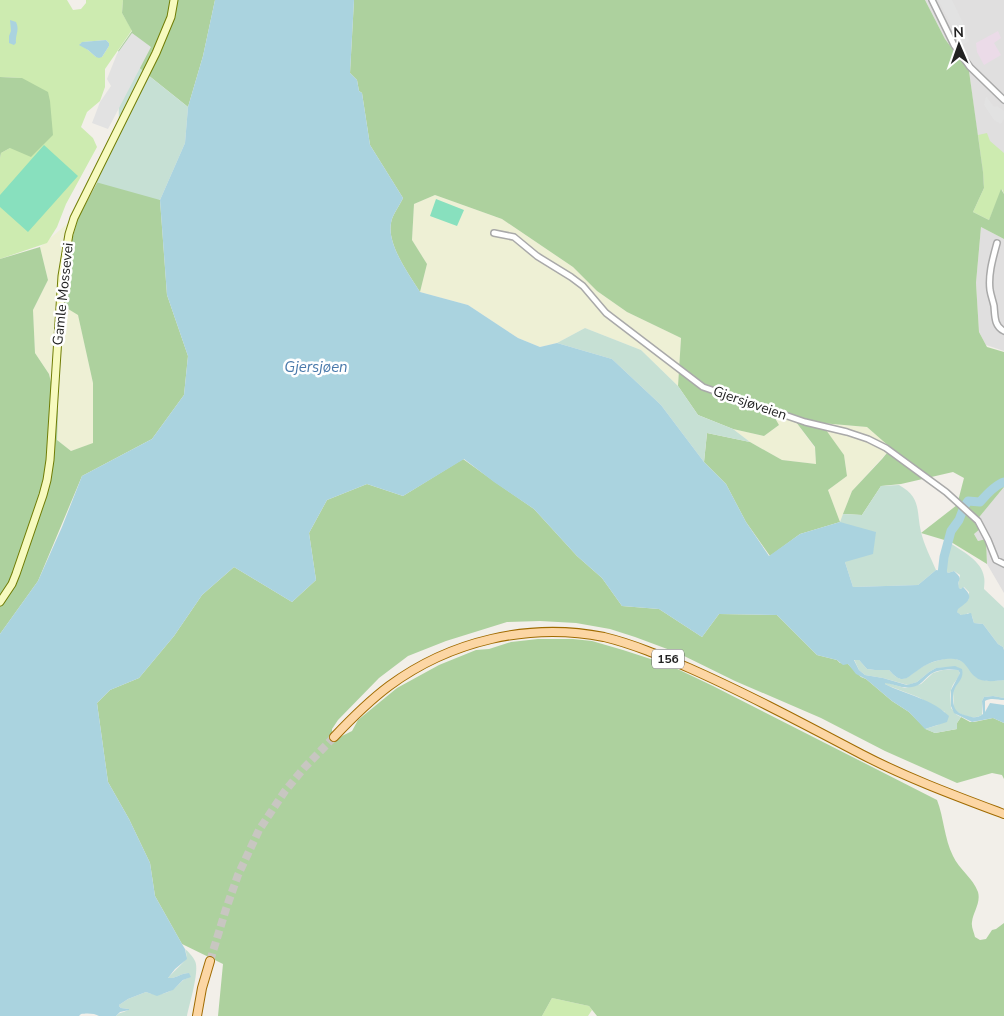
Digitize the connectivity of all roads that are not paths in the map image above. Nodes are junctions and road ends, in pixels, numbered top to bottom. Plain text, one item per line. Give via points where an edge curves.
1 (174, 0) edge
2 (932, 0) edge
3 (1004, 100) edge
4 (494, 234) dead end
5 (997, 243) dead end
6 (1004, 331) edge
7 (1004, 564) edge
8 (0, 602) edge
9 (334, 737) tunnel mouth
10 (1004, 814) edge
11 (210, 962) tunnel mouth
12 (197, 1016) edge

1 - 8 main road, Gamle Mossevei via 159,46 69,234 62,276 47,480 14,579
2 - 3 street via 954,45 970,67
4 - 7 street, Gjersjøveien via 514,237 571,277 606,313 703,387 805,422 847,432 886,448 964,507 983,530 996,560
5 - 6 street via 990,291 996,321
9 - 10 main road, 156 via 388,687 445,654 485,640 512,635 587,634 630,644 682,665 882,764
11 - 12 main road

